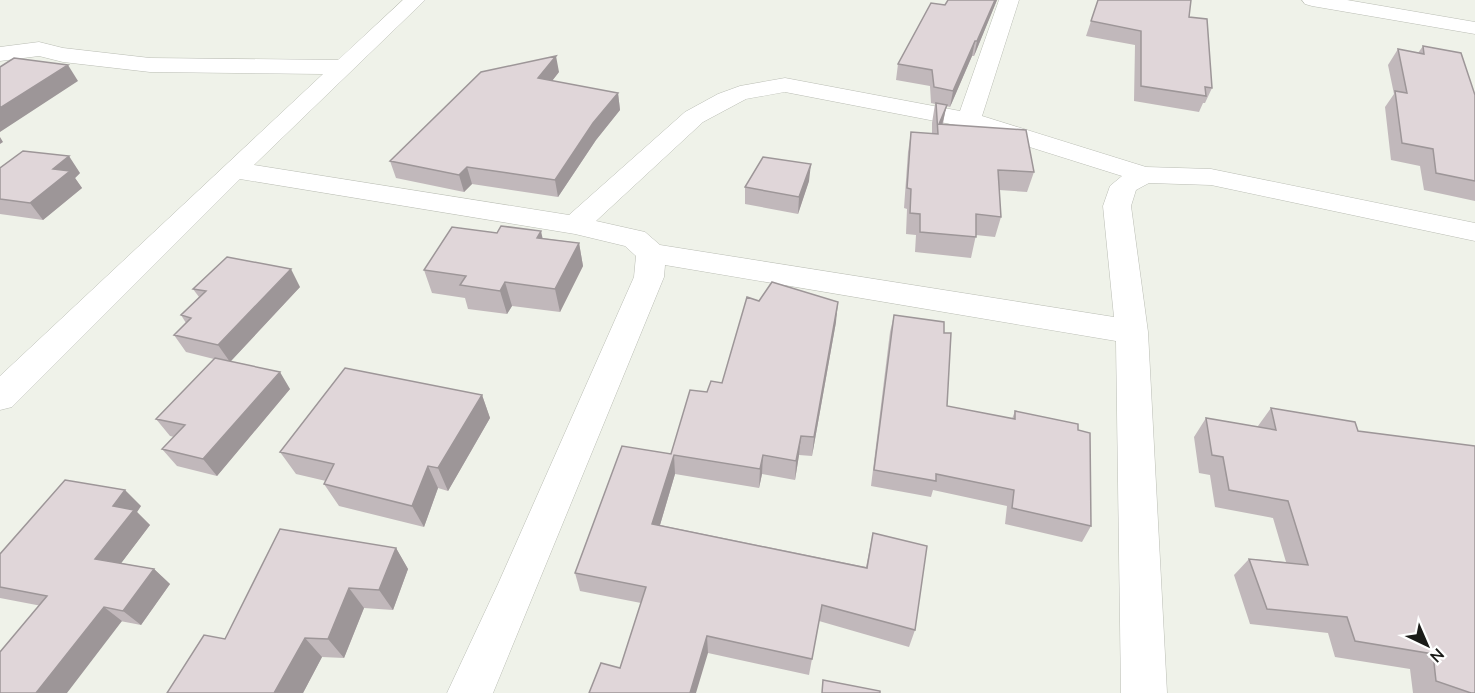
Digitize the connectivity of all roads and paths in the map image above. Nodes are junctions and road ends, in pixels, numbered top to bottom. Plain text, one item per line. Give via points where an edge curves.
1 (416, 0) edge
2 (1009, 0) edge
3 (1312, 0) edge
4 (1475, 28) edge
5 (0, 36) edge
6 (39, 49) junction
7 (0, 54) edge
8 (343, 67) junction
9 (969, 120) junction
10 (234, 170) junction
11 (1144, 175) junction
12 (575, 225) junction
13 (1475, 232) edge
14 (651, 253) junction
15 (1132, 332) junction
16 (0, 397) edge
17 (470, 693) edge
18 (1144, 693) edge

1 - 8 street
2 - 9 street
3 - 4 street
5 - 6 street
6 - 7 street
6 - 8 street via 150,65
8 - 10 street
9 - 11 street
9 - 12 street via 785,85 741,91 694,117
10 - 12 street
10 - 16 street
11 - 13 street via 1210,177
11 - 15 street via 1124,186 1117,206
12 - 14 street via 635,239
14 - 15 street
14 - 17 street via 649,277
15 - 18 street

